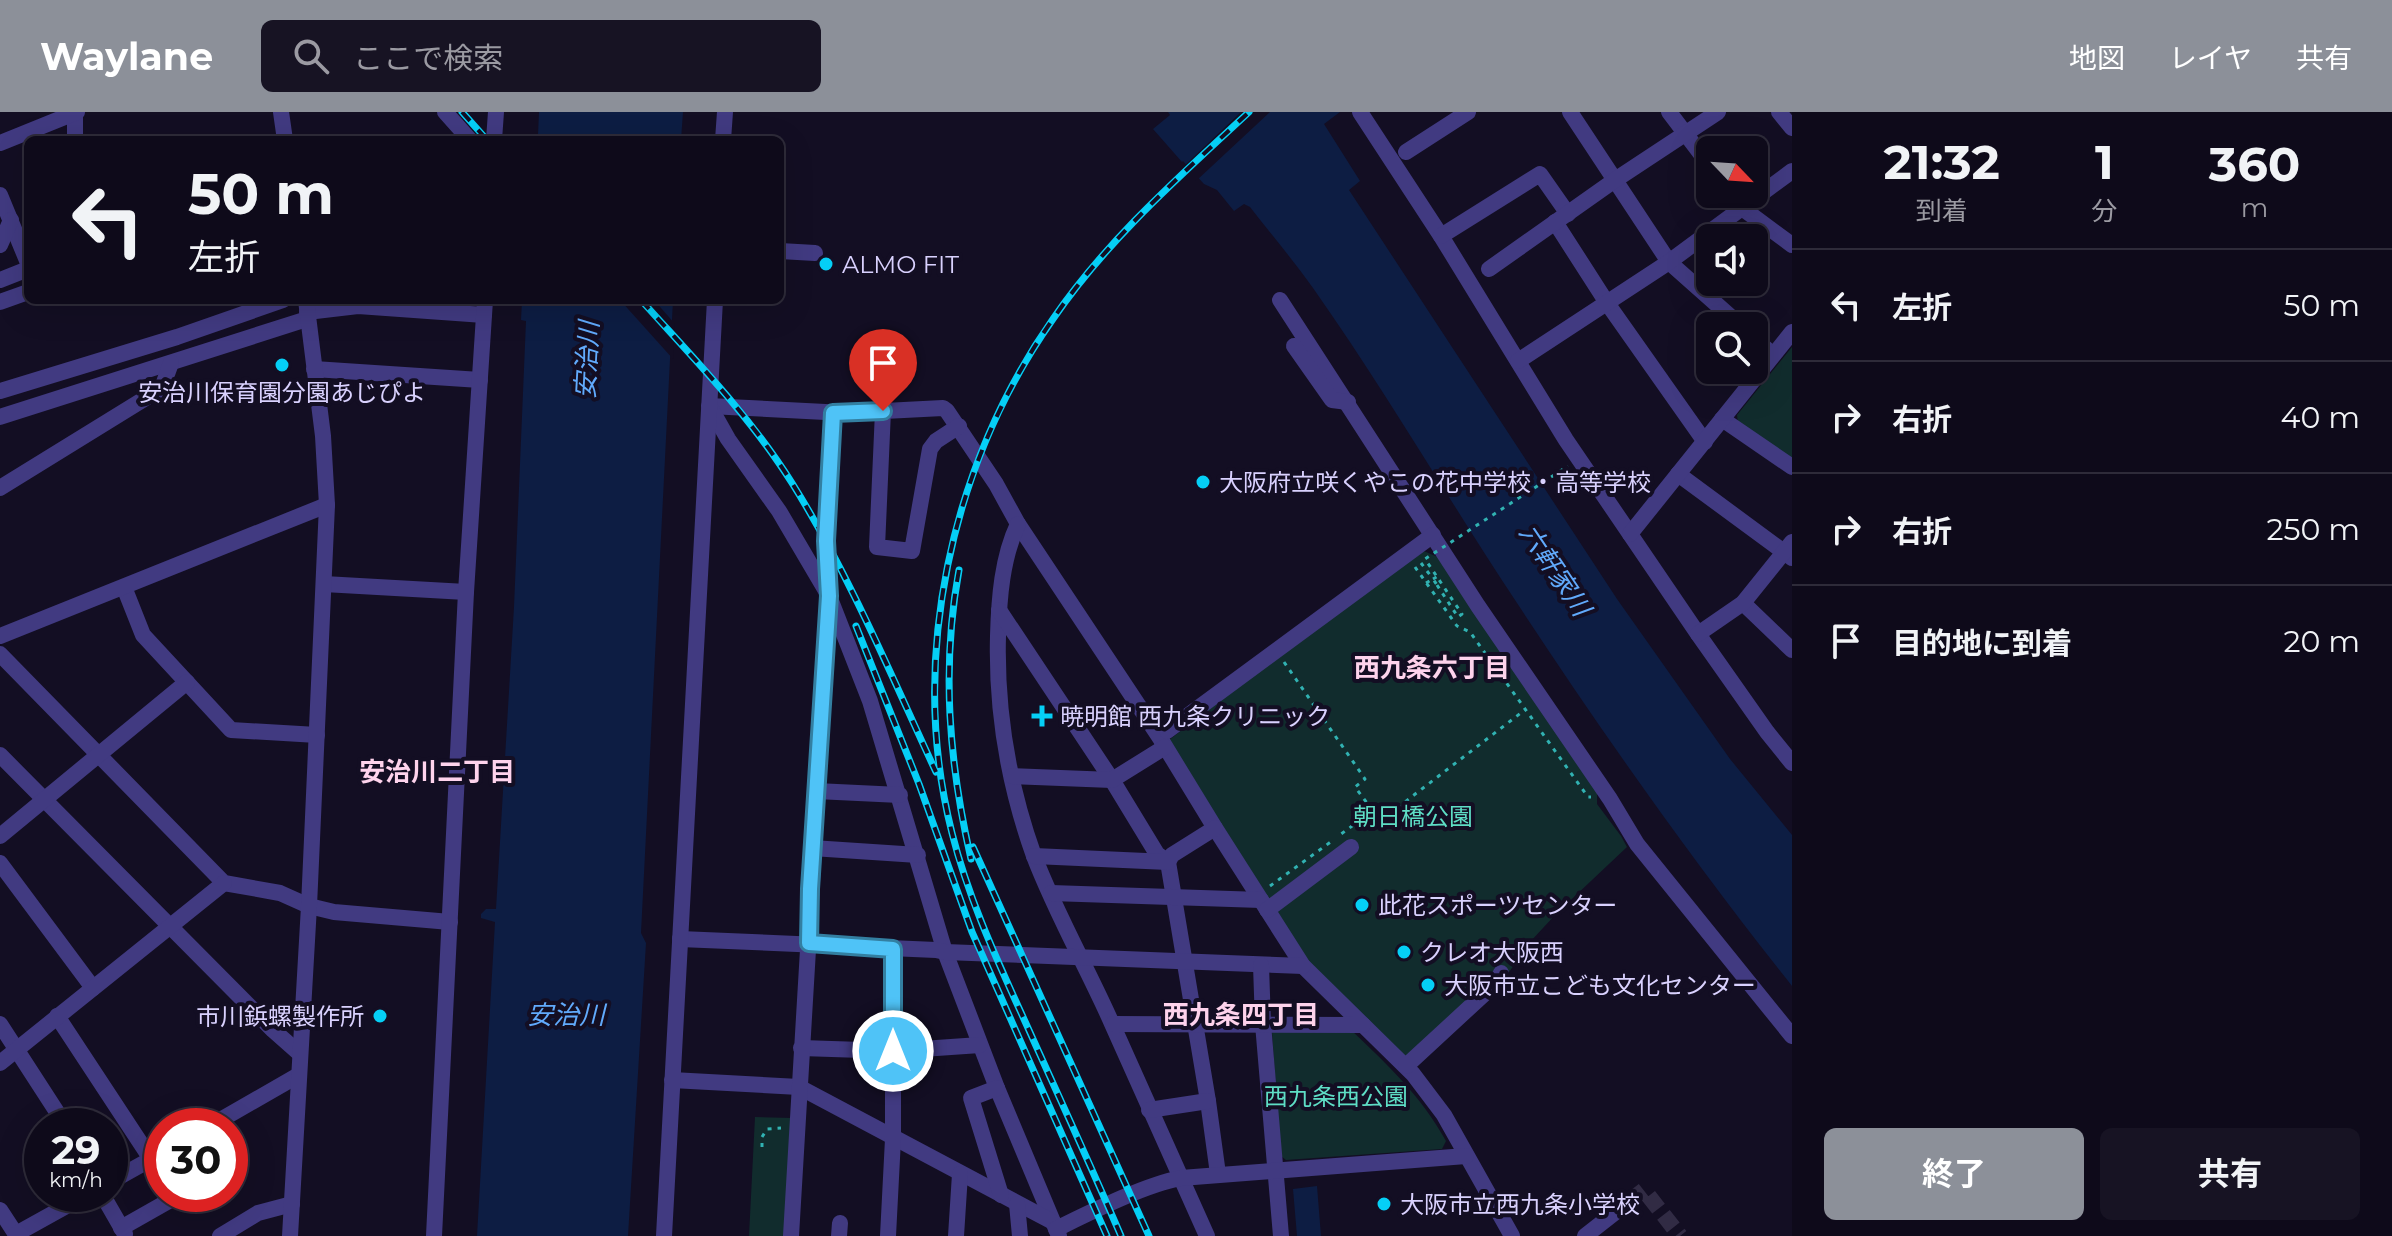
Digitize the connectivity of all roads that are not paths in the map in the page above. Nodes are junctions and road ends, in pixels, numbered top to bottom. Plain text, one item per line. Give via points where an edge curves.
1 (76, 112) edge
2 (281, 112) edge
3 (445, 112) edge
4 (496, 112) edge
5 (725, 112) edge
6 (1360, 112) edge
7 (1468, 112) edge
8 (1570, 112) edge
9 (1669, 112) edge
10 (1718, 112) edge
11 (1779, 112) edge
12 (1792, 128) edge
13 (1686, 134) junction
14 (75, 136) edge
15 (284, 136) edge
16 (466, 136) edge
17 (494, 136) edge
18 (723, 136) edge
19 (0, 143) edge
20 (1696, 147) edge
21 (1406, 152) dead end
22 (1792, 171) edge
23 (1615, 180) junction
24 (1768, 189) edge
25 (0, 195) edge
26 (1742, 208) joint
27 (1562, 218) junction
28 (11, 220) junction
29 (1441, 236) junction
30 (0, 245) edge
31 (1792, 245) edge
32 (784, 251) edge
33 (815, 253) dead end
34 (24, 255) edge
35 (1669, 262) junction
36 (24, 268) edge
37 (1489, 269) dead end
38 (1, 278) edge
39 (24, 293) edge
40 (1280, 300) dead end
41 (0, 302) edge
42 (1607, 303) junction
43 (272, 304) edge
44 (715, 304) edge
45 (484, 307) edge
46 (307, 310) edge
47 (1725, 312) edge
48 (1792, 332) edge
49 (177, 337) junction
50 (1294, 346) dead end
51 (1768, 351) edge
52 (1773, 355) junction
53 (178, 361) junction
54 (1518, 361) junction
55 (314, 369) junction
56 (69, 371) junction
57 (480, 380) junction
58 (0, 391) edge
59 (75, 393) junction
60 (1348, 402) junction
61 (709, 406) junction
62 (883, 411) junction
63 (833, 413) junction
64 (0, 417) edge
65 (1722, 419) junction
66 (959, 426) junction
67 (1705, 442) junction
68 (1792, 467) edge
69 (1678, 474) junction
70 (0, 488) edge
71 (327, 505) junction
72 (1018, 524) junction
73 (1630, 534) junction
74 (1433, 535) junction
75 (1789, 551) edge
76 (324, 584) junction
77 (124, 587) junction
78 (466, 592) junction
79 (829, 596) junction
80 (1743, 603) junction
81 (999, 610) junction
82 (1698, 634) junction
83 (0, 636) edge
84 (1792, 650) edge
85 (0, 654) edge
86 (187, 682) junction
87 (317, 735) junction
88 (1166, 739) junction
89 (100, 754) junction
90 (0, 755) edge
91 (1792, 763) edge
92 (1012, 776) junction
93 (1112, 780) junction
94 (816, 791) junction
95 (900, 795) junction
96 (44, 799) junction
97 (1215, 828) junction
98 (0, 836) edge
99 (1351, 847) dead end
100 (812, 848) junction
101 (918, 855) junction
102 (1034, 856) junction
103 (1168, 862) junction
104 (0, 863) edge
105 (224, 883) junction
106 (1051, 893) junction
107 (1174, 898) junction
108 (1262, 902) junction
109 (309, 906) junction
110 (450, 922) junction
111 (170, 926) junction
112 (680, 939) junction
113 (809, 943) junction
114 (893, 949) junction
115 (945, 952) junction
116 (1079, 956) junction
117 (1184, 961) junction
118 (1261, 965) junction
119 (1303, 966) junction
120 (1501, 973) dead end
121 (93, 988) junction
122 (57, 1016) junction
123 (1194, 1023) junction
124 (0, 1024) edge
125 (1113, 1024) junction
126 (1263, 1024) junction
127 (1363, 1025) junction
128 (1792, 1036) edge
129 (980, 1045) junction
130 (801, 1048) junction
131 (18, 1049) junction
132 (893, 1051) junction
133 (299, 1053) junction
134 (0, 1063) edge
135 (1406, 1066) junction
136 (297, 1076) junction
137 (672, 1080) junction
138 (799, 1087) junction
139 (997, 1088) junction
140 (1208, 1101) junction
141 (55, 1108) edge
142 (241, 1108) edge
143 (1149, 1110) junction
144 (144, 1139) edge
145 (893, 1139) junction
146 (1466, 1156) junction
147 (1276, 1171) junction
148 (960, 1174) junction
149 (1218, 1174) junction
150 (1181, 1178) junction
151 (1001, 1195) junction
152 (1631, 1200) dead end
153 (292, 1204) junction
154 (1017, 1204) junction
155 (0, 1210) edge
156 (54, 1212) edge
157 (112, 1212) edge
158 (154, 1212) edge
159 (1056, 1229) edge
160 (124, 1232) edge
161 (13, 1234) edge
162 (220, 1236) edge
163 (290, 1236) edge
164 (434, 1236) edge
165 (664, 1236) edge
166 (791, 1236) edge
167 (888, 1236) edge
168 (956, 1236) edge
169 (1020, 1236) edge
170 (1207, 1236) edge
171 (1281, 1236) edge
172 (1512, 1236) edge
173 (1585, 1236) edge

1 - 14 street
1 - 19 street
2 - 15 street
3 - 16 street
4 - 17 street
5 - 18 street
6 - 29 street
7 - 21 street
8 - 23 street
9 - 13 street
10 - 13 street
11 - 12 street
13 - 20 street
13 - 23 street
22 - 24 street
23 - 27 street
23 - 35 street
25 - 28 street
26 - 31 street
26 - 35 street
27 - 29 street via 1540,174
27 - 37 street
27 - 42 street
28 - 30 street
28 - 34 street
29 - 54 street
32 - 33 street
35 - 42 street
35 - 47 street
36 - 38 street
39 - 41 street
40 - 60 street
42 - 54 street
42 - 67 street
43 - 49 street
44 - 61 street
45 - 46 street
45 - 57 street
46 - 53 street
46 - 55 street
48 - 52 street
49 - 53 street
49 - 56 street
50 - 60 street via 1332,400
51 - 52 street
52 - 65 street
53 - 59 street
53 - 70 street via 162,388
54 - 73 street
55 - 57 street
55 - 71 street
56 - 58 street
56 - 59 street
57 - 78 street
59 - 64 street
60 - 74 street
61 - 63 street
61 - 79 street
61 - 112 street
62 - 63 street
62 - 66 street via 943,408
62 - 66 street via 877,547 912,551 930,449
63 - 79 street via 826,541
65 - 67 street
65 - 68 street
66 - 72 street
67 - 69 street
69 - 73 street
69 - 75 street
71 - 76 street
71 - 77 street
72 - 81 street via 1008,544
72 - 88 street
73 - 82 street
74 - 88 street
74 - 128 street via 1637,844
75 - 80 street
76 - 78 street
76 - 87 street
77 - 83 street
77 - 86 street via 143,635
78 - 110 street
79 - 94 street
79 - 95 street
80 - 82 street
80 - 84 street
81 - 92 street via 997,669
81 - 93 street
82 - 91 street
85 - 89 street
86 - 87 street via 231,730
86 - 89 street
87 - 109 street
88 - 93 street
88 - 97 street
89 - 96 street
89 - 105 street
90 - 96 street
92 - 93 street
92 - 102 street
93 - 103 street via 1157,854
94 - 95 street
94 - 100 street
95 - 101 street
96 - 98 street
96 - 111 street
97 - 103 street
97 - 108 street
99 - 108 street
100 - 101 street
100 - 113 street
101 - 115 street
102 - 103 street
102 - 106 street
103 - 107 street
104 - 121 street
105 - 109 street via 280,893
105 - 111 street
106 - 107 street
106 - 116 street
107 - 108 street
107 - 117 street
108 - 119 street
109 - 110 street
109 - 133 street
110 - 164 street
111 - 121 street
111 - 133 street
112 - 113 street
112 - 137 street
113 - 114 street
113 - 130 street
114 - 115 street
114 - 132 street
115 - 116 street
115 - 129 street
116 - 117 street
116 - 125 street
117 - 118 street
117 - 123 street
118 - 119 street
118 - 126 street
119 - 127 street
120 - 135 street
121 - 122 street
122 - 131 street
122 - 144 street
123 - 125 street
123 - 126 street
123 - 140 street
124 - 131 street
125 - 143 street
126 - 127 street
126 - 147 street
127 - 135 street
129 - 132 street
129 - 139 street
130 - 132 street
130 - 138 street
131 - 134 street
131 - 141 street
132 - 145 street
133 - 136 street
135 - 146 street via 1444,1115
136 - 142 street
136 - 153 street
137 - 138 street
137 - 165 street
138 - 145 street
138 - 166 street
139 - 151 street via 971,1098
139 - 159 street
140 - 143 street
140 - 149 street
143 - 150 street
145 - 148 street
145 - 167 street
146 - 147 street
146 - 172 street
147 - 149 street
147 - 171 street
148 - 151 street
148 - 168 street
149 - 150 street
150 - 159 street
150 - 170 street
151 - 154 street
152 - 173 street
153 - 162 street via 258,1213
153 - 163 street
154 - 159 street
154 - 169 street
155 - 161 street
156 - 161 street
157 - 160 street
158 - 160 street

